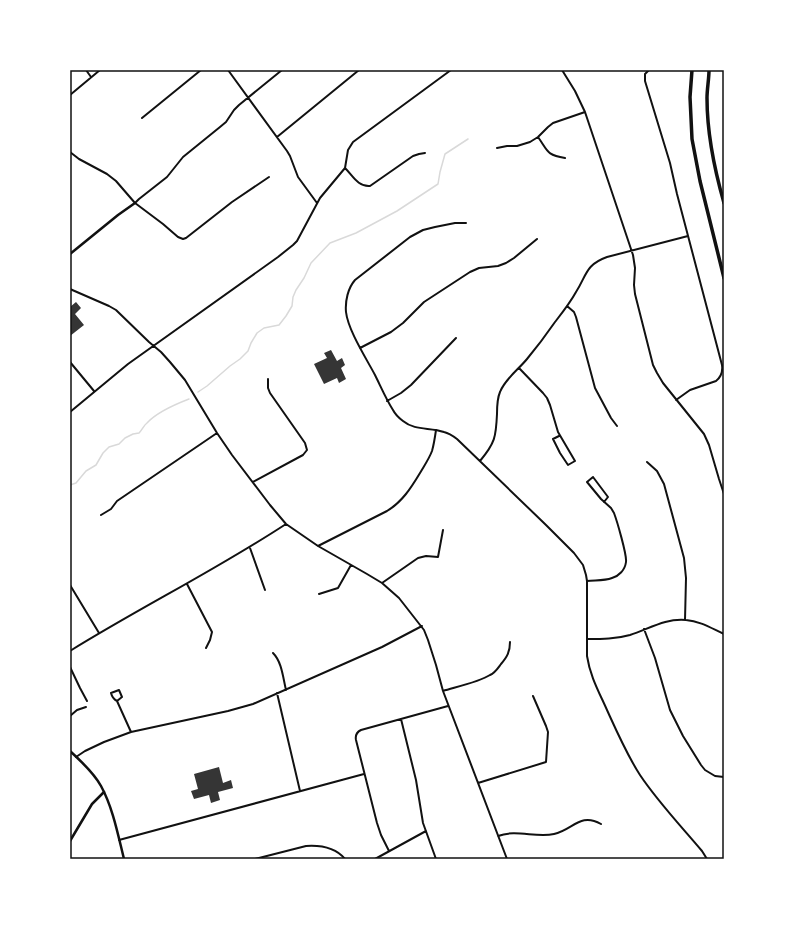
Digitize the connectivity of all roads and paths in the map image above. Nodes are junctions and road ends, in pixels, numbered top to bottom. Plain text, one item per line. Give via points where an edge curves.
1 (86, 70) edge
2 (100, 70) edge
3 (201, 70) edge
4 (228, 70) edge
5 (282, 70) edge
6 (359, 70) edge
7 (451, 70) edge
8 (562, 70) edge
9 (650, 70) edge
10 (691, 70) edge
11 (709, 70) edge
12 (646, 71) edge
13 (92, 77) junction
14 (70, 95) edge
15 (248, 97) junction
16 (585, 112) junction
17 (142, 118) dead end
18 (277, 137) junction
19 (538, 137) junction
20 (497, 148) dead end
21 (70, 152) edge
22 (425, 153) dead end
23 (565, 158) dead end
24 (346, 168) junction
25 (269, 177) dead end
26 (135, 203) junction
27 (317, 203) junction
28 (724, 203) edge
29 (466, 223) dead end
30 (688, 236) junction
31 (537, 239) dead end
32 (632, 251) junction
33 (70, 254) edge
34 (724, 278) edge
35 (70, 288) edge
36 (567, 306) junction
37 (456, 338) dead end
38 (154, 346) junction
39 (360, 348) junction
40 (70, 362) edge
41 (519, 368) junction
42 (268, 379) dead end
43 (94, 391) junction
44 (676, 400) junction
45 (387, 401) junction
46 (70, 412) edge
47 (617, 426) dead end
48 (436, 430) junction
49 (217, 433) junction
50 (559, 436) junction
51 (480, 461) junction
52 (647, 462) dead end
53 (252, 482) junction
54 (724, 494) edge
55 (604, 502) junction
56 (101, 515) dead end
57 (286, 524) junction
58 (443, 530) dead end
59 (318, 546) junction
60 (250, 548) junction
61 (351, 565) junction
62 (587, 581) junction
63 (382, 583) junction
64 (187, 584) junction
65 (70, 585) edge
66 (265, 590) dead end
67 (319, 594) dead end
68 (685, 620) junction
69 (422, 626) junction
70 (644, 629) junction
71 (99, 633) junction
72 (724, 634) edge
73 (587, 639) junction
74 (510, 642) dead end
75 (206, 648) dead end
76 (70, 651) edge
77 (273, 653) dead end
78 (70, 667) edge
79 (286, 690) junction
80 (443, 691) junction
81 (277, 693) junction
82 (533, 696) dead end
83 (87, 701) dead end
84 (118, 701) junction
85 (448, 706) junction
86 (86, 707) dead end
87 (70, 716) edge
88 (401, 719) junction
89 (131, 732) junction
90 (70, 751) edge
91 (76, 757) junction
92 (364, 774) junction
93 (724, 777) edge
94 (478, 784) junction
95 (300, 791) junction
96 (104, 792) junction
97 (601, 824) dead end
98 (426, 831) junction
99 (498, 836) junction
100 (119, 840) junction
101 (70, 841) edge
102 (389, 851) junction
103 (124, 859) edge
104 (255, 859) edge
105 (345, 859) edge
106 (375, 859) edge
107 (436, 859) edge
108 (506, 859) edge
109 (707, 859) edge

1 - 13 street
2 - 13 street
3 - 17 street
4 - 15 street
5 - 15 street
6 - 18 street
7 - 24 street via 353,142 348,150
8 - 16 street
9 - 12 street
10 - 34 highway via 692,139
11 - 28 highway via 709,129 712,154
12 - 30 street via 645,81 670,163
13 - 14 street
15 - 18 street
15 - 26 street via 226,122 178,162 167,177
16 - 19 street via 553,123
16 - 32 street
18 - 27 street via 290,156 301,182
19 - 20 street via 518,146
19 - 23 street via 550,154
21 - 26 street via 112,178
22 - 24 street via 413,156 370,186 358,183
24 - 27 street
25 - 26 street via 183,239
26 - 33 street
27 - 38 street via 300,237 293,245
29 - 39 street via 423,230 410,237 355,280 346,307 350,327
30 - 32 street
30 - 44 street via 722,362 722,371 719,379 713,383 690,390
31 - 39 street via 506,263 470,272 424,302 394,331
32 - 36 street via 603,258 591,266
32 - 44 street via 635,294 656,373
35 - 38 street via 116,310
36 - 41 street
36 - 47 street via 574,312 596,392
37 - 45 street via 411,385
38 - 43 street
38 - 49 street via 185,380
39 - 45 street
40 - 43 street
41 - 50 street via 547,398
41 - 51 street via 500,392 495,437
42 - 53 street via 270,393 305,443 307,450 303,455
43 - 46 street
44 - 54 street via 706,438
45 - 48 street via 395,414 406,424
48 - 51 street via 453,436
48 - 59 street via 432,452 402,499 387,511
49 - 53 street
49 - 56 street via 117,501 111,509
50 - 50 street via 575,460 568,465 553,439
51 - 62 street via 574,553 583,565
52 - 68 street via 657,471 664,484 684,558
53 - 57 street
55 - 55 street via 608,497 593,477 587,482
55 - 62 street via 615,516 626,562 620,574 612,578
57 - 59 street
57 - 60 street
58 - 63 street via 438,557 418,558
59 - 61 street
60 - 64 street
60 - 66 street
61 - 63 street
61 - 67 street via 338,588
62 - 73 street
63 - 69 street via 399,598
64 - 71 street
64 - 75 street via 212,632
65 - 71 street
68 - 70 street via 665,621
68 - 72 street via 701,623
69 - 79 street
69 - 80 street
70 - 73 street via 619,638
70 - 93 street via 678,726 701,765 710,774
71 - 76 street
73 - 109 street via 588,661 593,681 629,756 650,789
74 - 80 street via 505,659 490,675
77 - 79 street via 279,662
78 - 83 street
79 - 81 street
80 - 85 street
81 - 89 street via 242,707
81 - 95 street
82 - 94 street via 547,729 546,762
84 - 84 street via 122,697 119,690 111,693 114,700
84 - 89 street
85 - 88 street
85 - 94 street
86 - 87 street
88 - 92 street via 361,730 357,734 356,740
88 - 98 street
89 - 91 street via 104,742
90 - 91 street
91 - 96 street via 95,777
92 - 95 street
92 - 102 street via 381,836
94 - 99 street
95 - 100 street
96 - 100 street
96 - 101 street via 92,804
97 - 99 street via 594,820 586,820 553,834 509,833
98 - 102 street
98 - 107 street
99 - 108 street
100 - 103 street
102 - 106 street
104 - 105 street via 315,845 329,848

